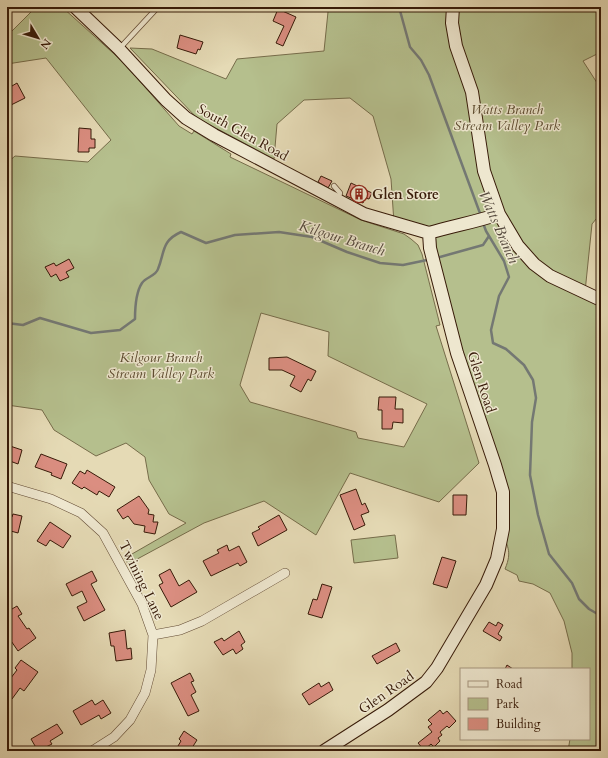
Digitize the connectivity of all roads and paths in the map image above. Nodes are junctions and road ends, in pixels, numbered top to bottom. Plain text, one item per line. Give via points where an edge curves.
1 (75, 7) edge
2 (158, 7) edge
3 (453, 7) edge
4 (119, 49) junction
5 (334, 186) dead end
6 (338, 200) junction
7 (494, 216) junction
8 (429, 233) junction
9 (601, 300) edge
10 (7, 486) edge
11 (285, 573) dead end
12 (153, 635) junction
13 (92, 751) edge
14 (324, 751) edge

1 - 4 main road, South Glen Road
2 - 4 lane
3 - 7 main road via 452,23 456,46 472,92
4 - 6 main road, South Glen Road via 186,118
5 - 6 lane via 340,193
6 - 8 main road, South Glen Road via 364,214
7 - 8 main road
7 - 9 main road via 534,264 550,276
8 - 14 main road, Glen Road via 430,248 457,353 503,492 503,529 497,560 486,585 426,682
10 - 12 street, Twining Lane via 51,499 81,513 103,533 142,604
11 - 12 street via 202,621 180,630
12 - 13 street, Twining Lane via 151,670 145,693 130,720 114,737

